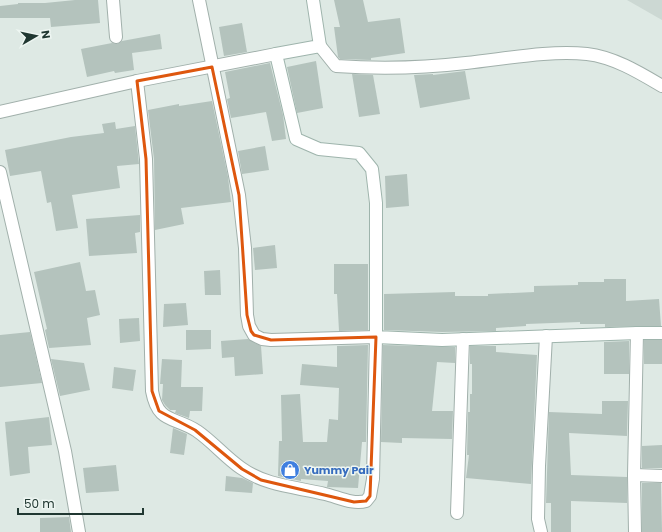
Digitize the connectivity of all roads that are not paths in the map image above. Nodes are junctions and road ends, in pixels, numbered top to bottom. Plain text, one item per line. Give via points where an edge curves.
1 (113, 0) edge
2 (198, 0) edge
3 (313, 0) edge
4 (116, 36) dead end
5 (320, 46) junction
6 (276, 54) junction
7 (212, 67) junction
8 (137, 81) junction
9 (662, 86) edge
10 (0, 112) edge
11 (0, 172) edge
12 (637, 333) junction
13 (662, 333) edge
14 (546, 336) junction
15 (376, 337) junction
16 (463, 339) junction
17 (634, 475) junction
18 (662, 476) edge
19 (457, 513) dead end
20 (79, 532) edge
21 (541, 532) edge
22 (635, 532) edge

1 - 4 street
2 - 7 street
3 - 5 street
5 - 6 street
5 - 9 street via 336,66 369,68 451,65 560,52 588,54 628,67
6 - 7 street
6 - 15 street via 296,139 319,149 359,153 372,169 376,203
7 - 8 street
7 - 15 street via 239,195 245,248 247,314 254,335 271,340
8 - 10 street
8 - 15 street via 146,160 152,391 154,403 159,411 195,430 242,469 261,480 354,502 366,501 370,496 373,479
11 - 20 street via 65,451
12 - 13 street
12 - 14 street
12 - 17 street
14 - 16 street
14 - 21 street via 539,466 538,519
15 - 16 street
16 - 19 street
17 - 18 street
17 - 22 street

